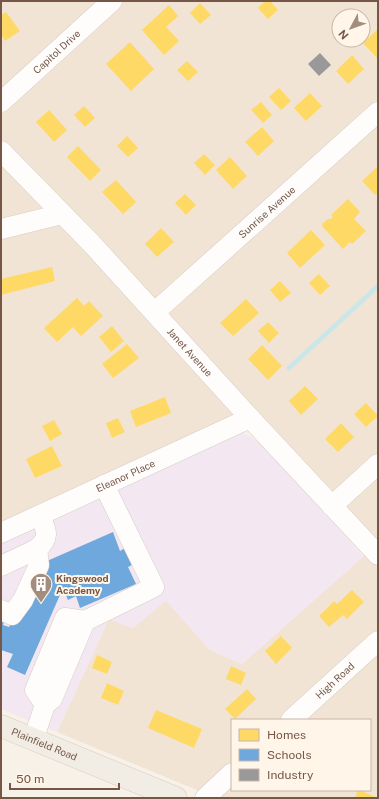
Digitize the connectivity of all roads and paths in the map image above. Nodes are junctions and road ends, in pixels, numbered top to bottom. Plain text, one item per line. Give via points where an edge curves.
1 (112, 1) edge
2 (1, 102) edge
3 (378, 112) edge
4 (1, 151) edge
5 (62, 214) junction
6 (1, 229) edge
7 (155, 312) junction
8 (250, 418) junction
9 (378, 464) edge
10 (104, 485) junction
11 (332, 506) junction
12 (40, 515) junction
13 (1, 533) edge
14 (37, 549) junction
15 (378, 555) edge
16 (1, 566) edge
17 (1, 610) edge
18 (378, 641) edge
19 (292, 719) edge
20 (1, 726) edge
21 (33, 740) junction
22 (231, 774) edge
23 (176, 798) edge
24 (205, 798) edge

1 - 2 street, Capitol Drive
3 - 7 street, Sunrise Avenue
4 - 5 street, Janet Avenue
5 - 6 street
5 - 7 street, Janet Avenue
7 - 8 street, Janet Avenue
8 - 10 street, Eleanor Place
8 - 11 street, Janet Avenue
9 - 11 street
10 - 12 street, Eleanor Place
10 - 21 street via 154,586 85,621 65,618 35,690 44,705
11 - 15 street, Janet Avenue
12 - 13 street, Eleanor Place
12 - 14 street via 46,529 46,538
14 - 16 street
14 - 17 street via 39,565 23,600 12,615
18 - 19 street, High Road
20 - 21 main road, Plainfield Road
21 - 23 main road, Plainfield Road
22 - 24 street

